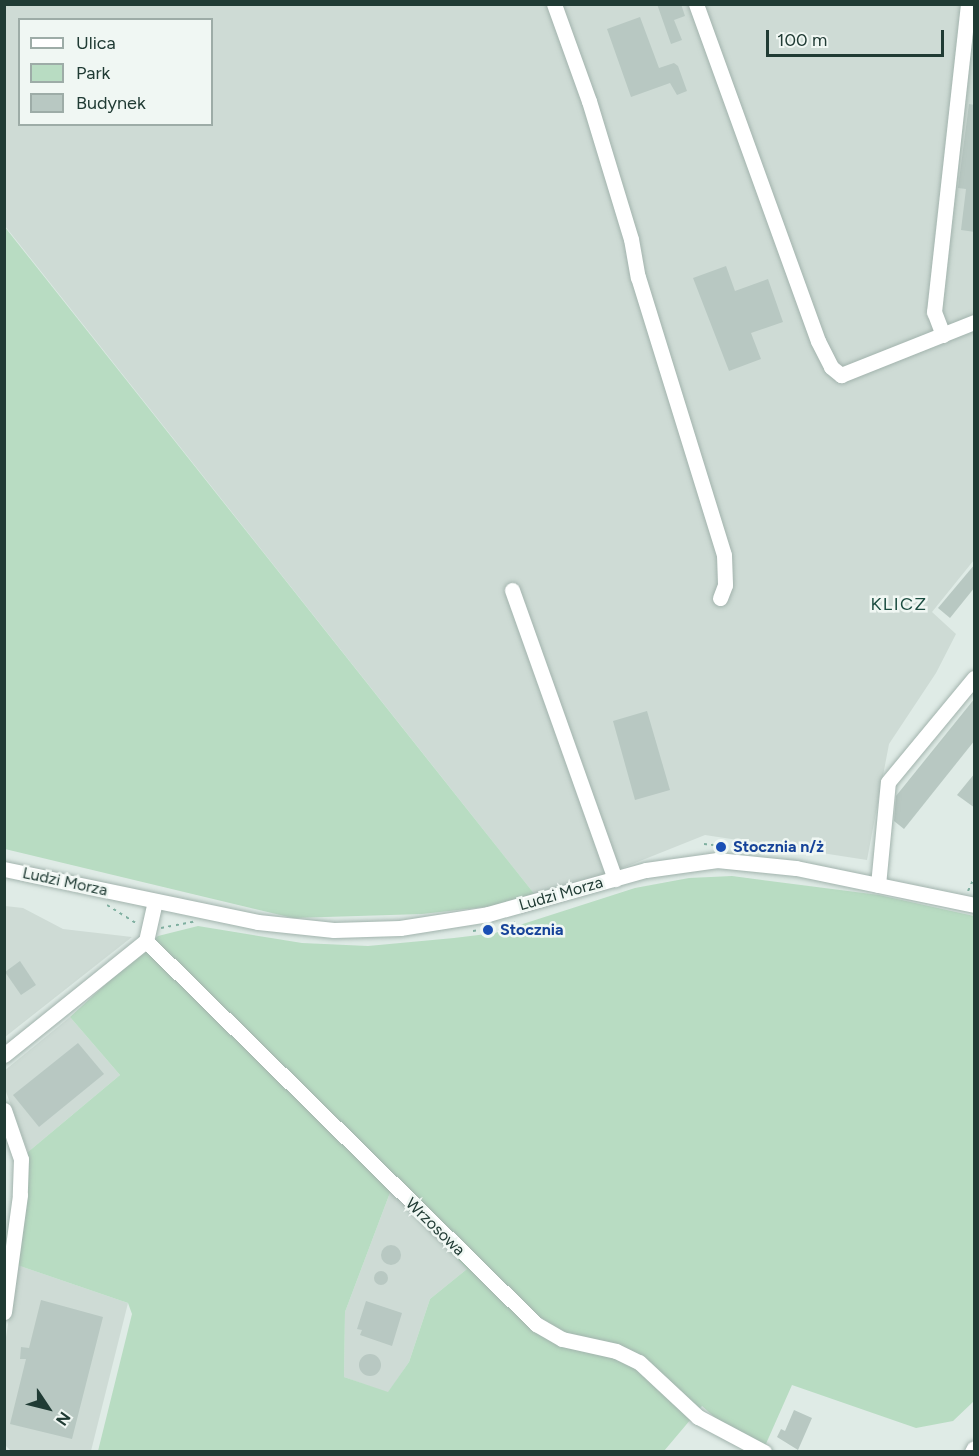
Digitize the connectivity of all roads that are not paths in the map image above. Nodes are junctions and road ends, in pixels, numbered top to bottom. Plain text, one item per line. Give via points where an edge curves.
1 (554, 4) edge
2 (696, 4) edge
3 (968, 4) edge
4 (975, 322) edge
5 (943, 335) junction
6 (512, 590) dead end
7 (720, 598) dead end
8 (975, 678) edge
9 (4, 869) edge
10 (615, 879) junction
11 (878, 885) junction
12 (156, 901) junction
13 (975, 905) edge
14 (148, 934) junction
15 (4, 1055) edge
16 (4, 1110) edge
17 (7, 1276) edge
18 (4, 1312) edge
19 (764, 1452) edge

1 - 7 street via 590,101 631,239 638,277 724,555 725,585
2 - 5 street via 818,341 831,367 841,375
3 - 5 street via 934,312
4 - 5 street
6 - 10 street
8 - 11 street via 888,782
9 - 12 street, Ludzi Morza
10 - 11 street, Ludzi Morza via 677,864 717,860 782,866
10 - 12 street, Ludzi Morza via 488,914 368,930 300,928
11 - 13 street, Ludzi Morza
12 - 14 street
14 - 15 street
14 - 19 street, Wrzosowa via 536,1324 562,1339 616,1351 639,1362 698,1417
16 - 17 street via 21,1160
17 - 18 street

